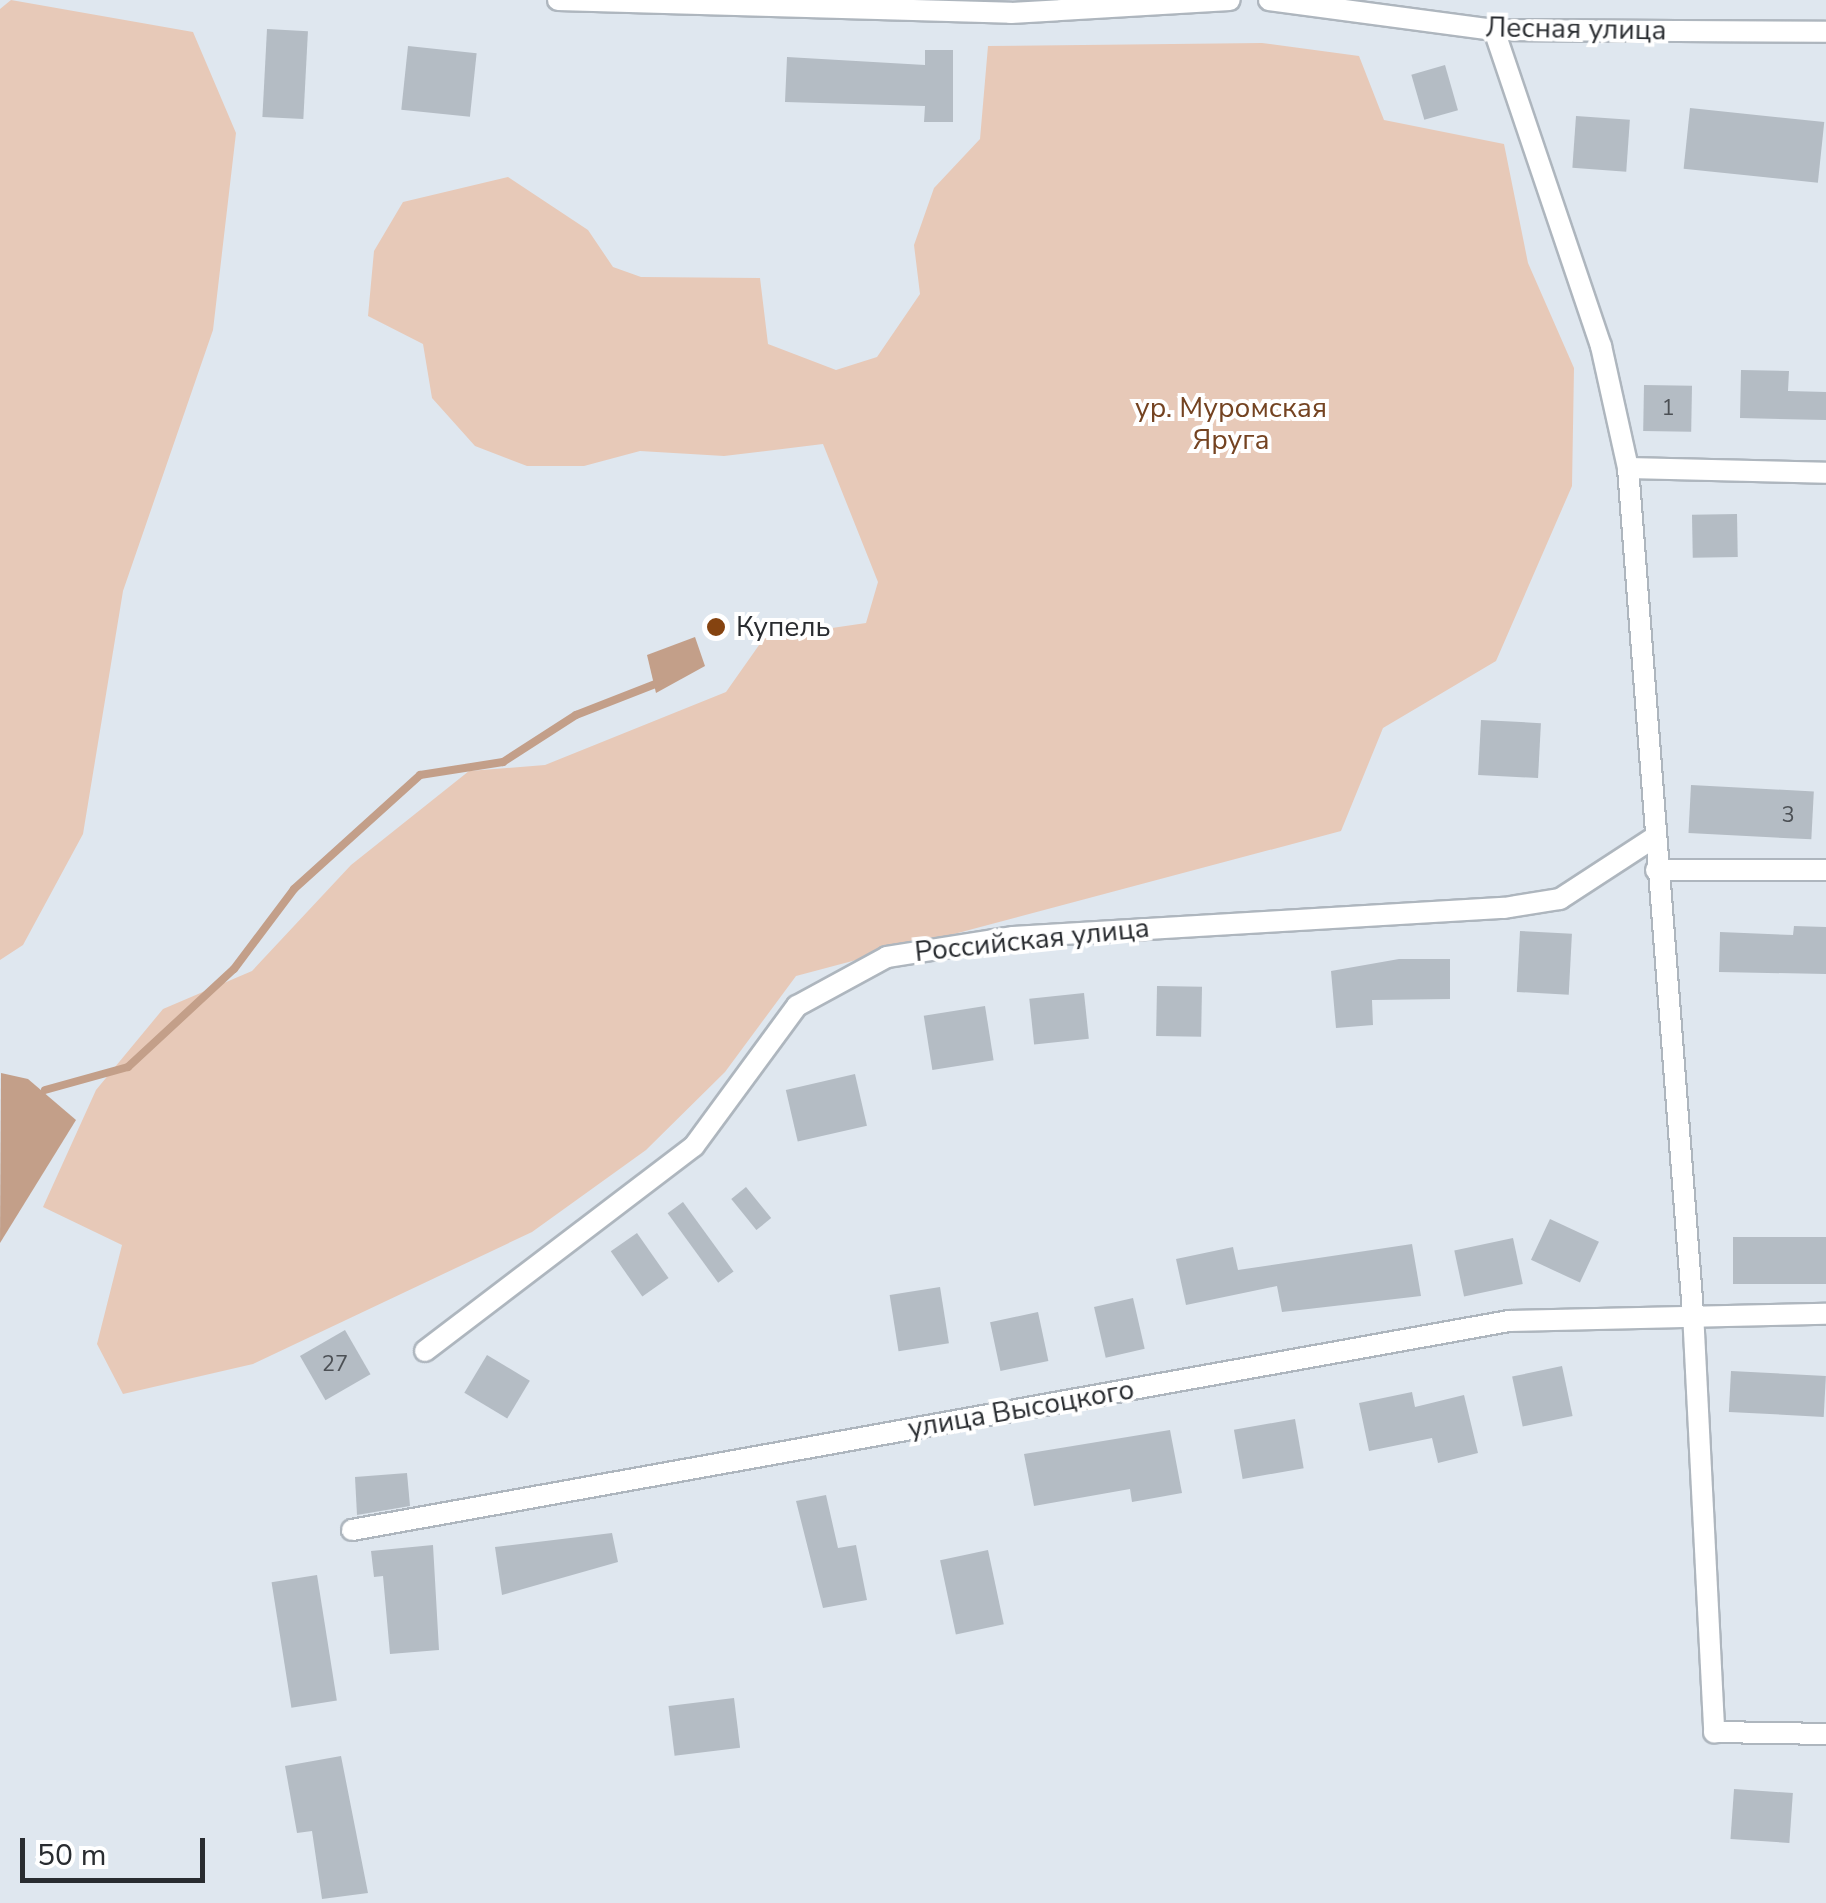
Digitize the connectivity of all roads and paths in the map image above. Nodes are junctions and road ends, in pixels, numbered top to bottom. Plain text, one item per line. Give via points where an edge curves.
1 (558, 0) edge
2 (1230, 0) edge
3 (1269, 0) edge
4 (618, 3) edge
5 (1403, 8) edge
6 (1494, 30) junction
7 (1826, 32) edge
8 (1628, 468) junction
9 (1826, 473) edge
10 (1652, 839) junction
11 (1656, 870) junction
12 (1826, 870) edge
13 (1693, 1312) junction
14 (1826, 1314) edge
15 (425, 1351) dead end
16 (352, 1530) dead end
17 (1826, 1734) edge

1 - 4 street
2 - 4 street via 1011,13
3 - 5 street, Лесная улица
5 - 6 street, Лесная улица
6 - 7 street, Лесная улица
6 - 8 street via 1602,346
8 - 9 street
8 - 10 street
10 - 11 street
10 - 15 street, Российская улица via 1560,899 1504,908 1032,935 887,956 797,1006 694,1146
11 - 12 street
11 - 13 street
13 - 14 street, улица Высоцкого
13 - 16 street, улица Высоцкого via 1509,1321
13 - 17 street via 1714,1732

